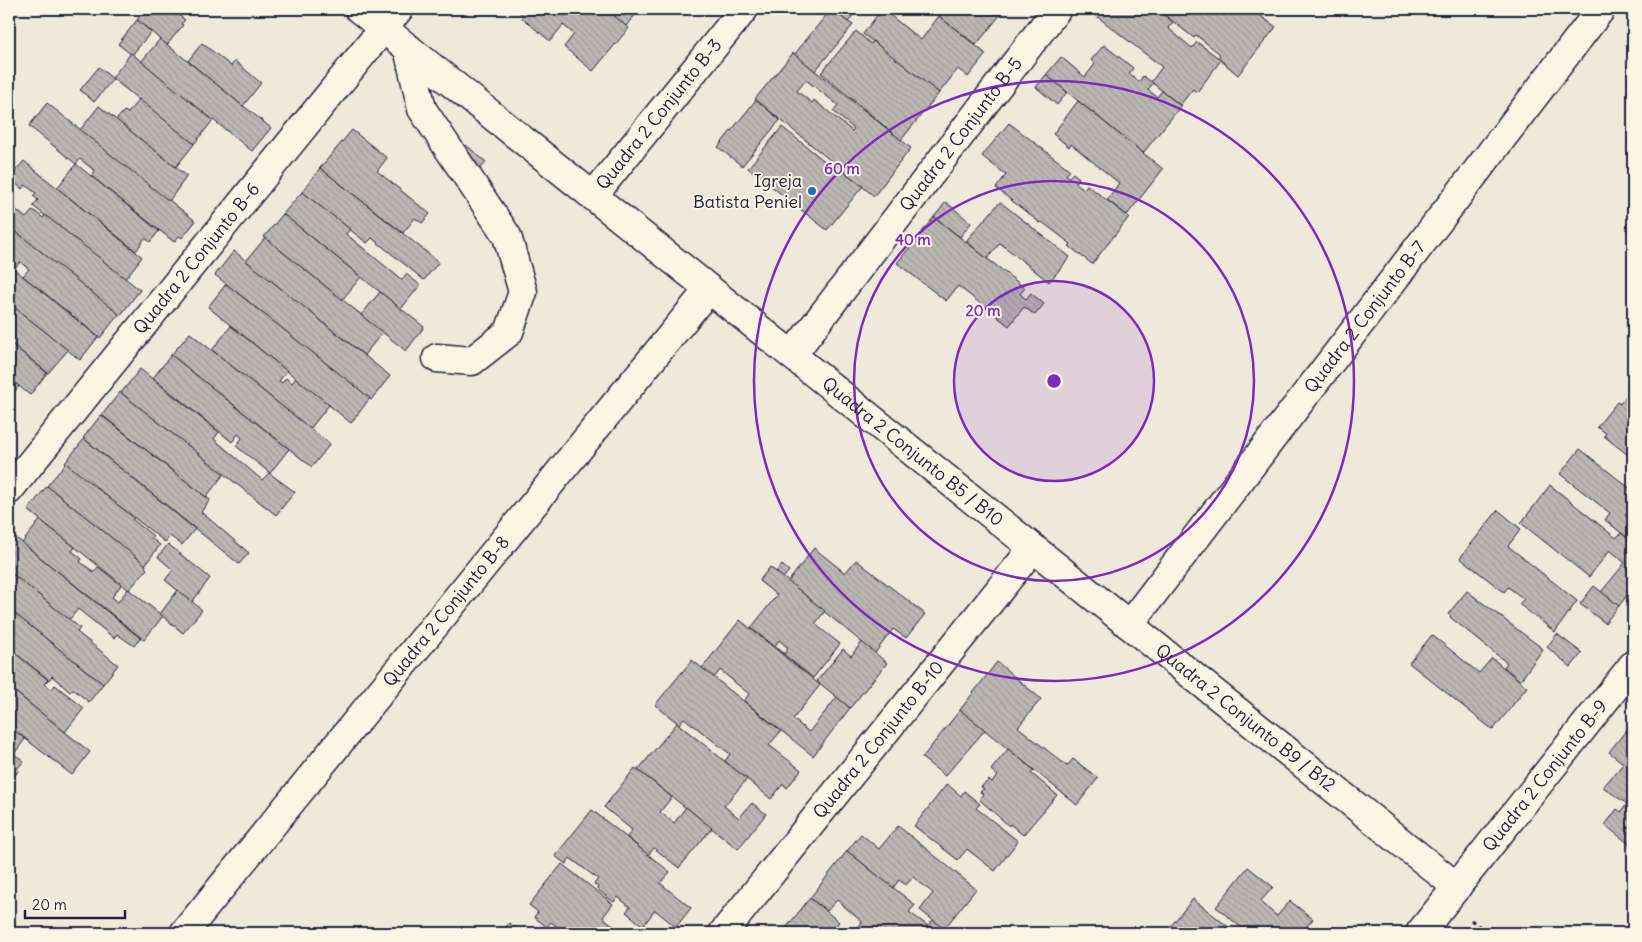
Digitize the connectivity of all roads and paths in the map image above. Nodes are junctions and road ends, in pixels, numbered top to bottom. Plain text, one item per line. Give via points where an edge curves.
1 (359, 9) edge
2 (744, 9) edge
3 (1057, 9) edge
4 (1601, 9) edge
5 (391, 18) edge
6 (408, 48) junction
7 (593, 196) junction
8 (709, 289) junction
9 (792, 355) junction
10 (437, 358) dead end
11 (9, 490) edge
12 (1033, 548) junction
13 (1129, 625) junction
14 (1633, 665) edge
15 (1457, 887) junction
16 (184, 933) edge
17 (723, 933) edge
18 (1420, 933) edge

1 - 5 street, Quadra 2 Conjunto B5 / B10
2 - 7 street, Quadra 2 Conjunto B-3
3 - 9 street, Quadra 2 Conjunto B-5
4 - 13 street, Quadra 2 Conjunto B-7
5 - 6 street, Quadra 2 Conjunto B5 / B10
5 - 11 street, Quadra 2 Conjunto B-6
6 - 7 street, Quadra 2 Conjunto B5 / B10
6 - 10 street via 422,109 507,236 523,292 510,332 472,361
7 - 8 street, Quadra 2 Conjunto B5 / B10
8 - 9 street, Quadra 2 Conjunto B5 / B10
8 - 16 street, Quadra 2 Conjunto B-8
9 - 12 street, Quadra 2 Conjunto B5 / B10
12 - 13 street, Quadra 2 Conjunto B9 / B12
12 - 17 street, Quadra 2 Conjunto B-10
13 - 15 street, Quadra 2 Conjunto B9 / B12
14 - 15 street, Quadra 2 Conjunto B-9
15 - 18 street, Quadra 2 Conjunto B-9

